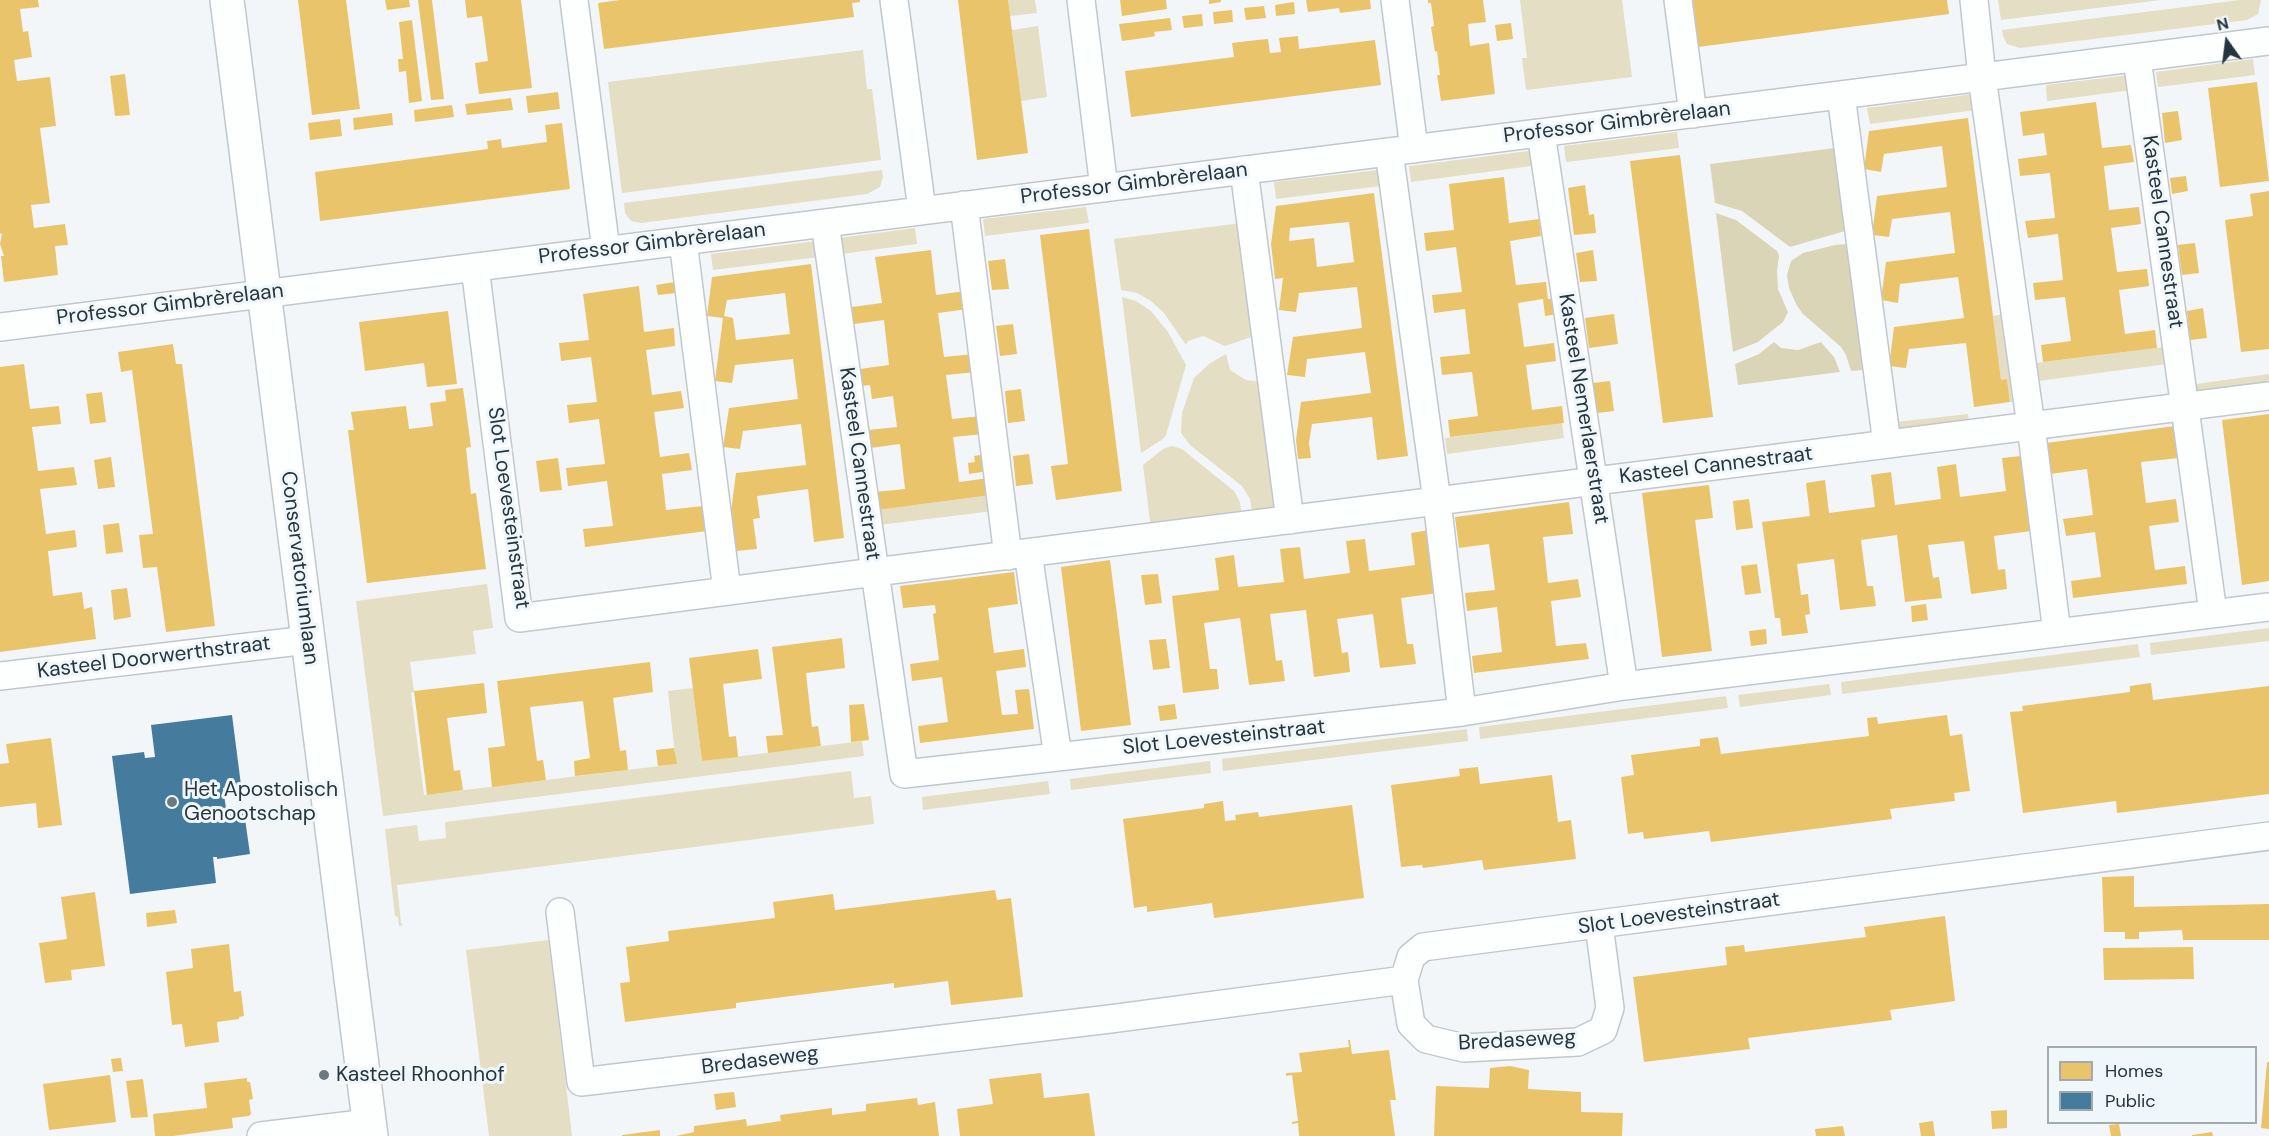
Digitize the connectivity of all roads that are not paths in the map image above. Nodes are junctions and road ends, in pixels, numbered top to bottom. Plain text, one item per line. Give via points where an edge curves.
1 (226, 0) edge
2 (574, 0) edge
3 (894, 0) edge
4 (1081, 0) edge
5 (1395, 0) edge
6 (1678, 0) edge
7 (1974, 0) edge
8 (2269, 41) edge
9 (2138, 58) junction
10 (1982, 77) junction
11 (1841, 95) junction
12 (1693, 114) junction
13 (1541, 133) junction
14 (1402, 150) junction
15 (1244, 170) junction
16 (1104, 188) junction
17 (963, 205) junction
18 (922, 210) junction
19 (825, 223) junction
20 (683, 241) junction
21 (606, 250) junction
22 (475, 267) junction
23 (264, 293) junction
24 (0, 327) edge
25 (2269, 396) edge
26 (2186, 406) junction
27 (2031, 426) junction
28 (1887, 444) junction
29 (1595, 482) junction
30 (1437, 501) junction
31 (1290, 520) junction
32 (1018, 554) junction
33 (875, 572) junction
34 (727, 591) junction
35 (2269, 607) edge
36 (2213, 613) junction
37 (2057, 633) junction
38 (308, 640) junction
39 (0, 676) edge
40 (1624, 686) junction
41 (1462, 712) junction
42 (1058, 757) junction
43 (2269, 836) edge
44 (560, 912) dead end
45 (1599, 925) junction
46 (1404, 980) junction
47 (370, 1130) edge
48 (261, 1136) edge

1 - 23 street, Conservatoriumlaan
2 - 21 street
3 - 18 street
4 - 16 street
5 - 14 street
6 - 12 street
7 - 10 street
8 - 9 street, Professor Gimbrèrelaan
9 - 10 street, Professor Gimbrèrelaan
9 - 26 street, Kasteel Cannestraat
10 - 11 street, Professor Gimbrèrelaan
10 - 27 street
11 - 12 street, Professor Gimbrèrelaan
11 - 28 street
12 - 13 street, Professor Gimbrèrelaan
13 - 14 street, Professor Gimbrèrelaan
13 - 29 street, Kasteel Nemerlaerstraat
14 - 15 street, Professor Gimbrèrelaan
14 - 30 street
15 - 16 street, Professor Gimbrèrelaan
15 - 31 street
16 - 17 street, Professor Gimbrèrelaan
17 - 18 street, Professor Gimbrèrelaan
17 - 32 street
18 - 19 street, Professor Gimbrèrelaan
19 - 20 street, Professor Gimbrèrelaan
19 - 33 street, Kasteel Cannestraat
20 - 21 street, Professor Gimbrèrelaan
20 - 34 street
21 - 22 street, Professor Gimbrèrelaan
22 - 23 street, Professor Gimbrèrelaan
22 - 34 street, Slot Loevesteinstraat via 519,618
23 - 24 street, Professor Gimbrèrelaan
23 - 38 street, Conservatoriumlaan
25 - 26 street, Kasteel Cannestraat
26 - 27 street, Kasteel Cannestraat
26 - 36 street
27 - 28 street, Kasteel Cannestraat
27 - 37 street
28 - 29 street, Kasteel Cannestraat
29 - 30 street, Kasteel Cannestraat
29 - 40 street, Kasteel Nemerlaerstraat
30 - 31 street, Kasteel Cannestraat
30 - 41 street
31 - 32 street, Kasteel Cannestraat
32 - 33 street, Kasteel Cannestraat
32 - 42 street
33 - 34 street, Slot Loevesteinstraat
33 - 42 street, Slot Loevesteinstraat via 904,774
35 - 36 street, Slot Loevesteinstraat
36 - 37 street, Slot Loevesteinstraat
37 - 40 street, Slot Loevesteinstraat
38 - 39 street, Kasteel Doorwerthstraat
38 - 47 street, Conservatoriumlaan
40 - 41 street, Slot Loevesteinstraat
41 - 42 street, Slot Loevesteinstraat
43 - 45 street, Slot Loevesteinstraat
44 - 46 street, Bredaseweg via 581,1082
45 - 46 street, Slot Loevesteinstraat via 1423,947 1411,957
45 - 46 street, Bredaseweg via 1610,1008 1602,1030 1578,1042 1464,1048 1426,1039 1411,1024
47 - 48 street

